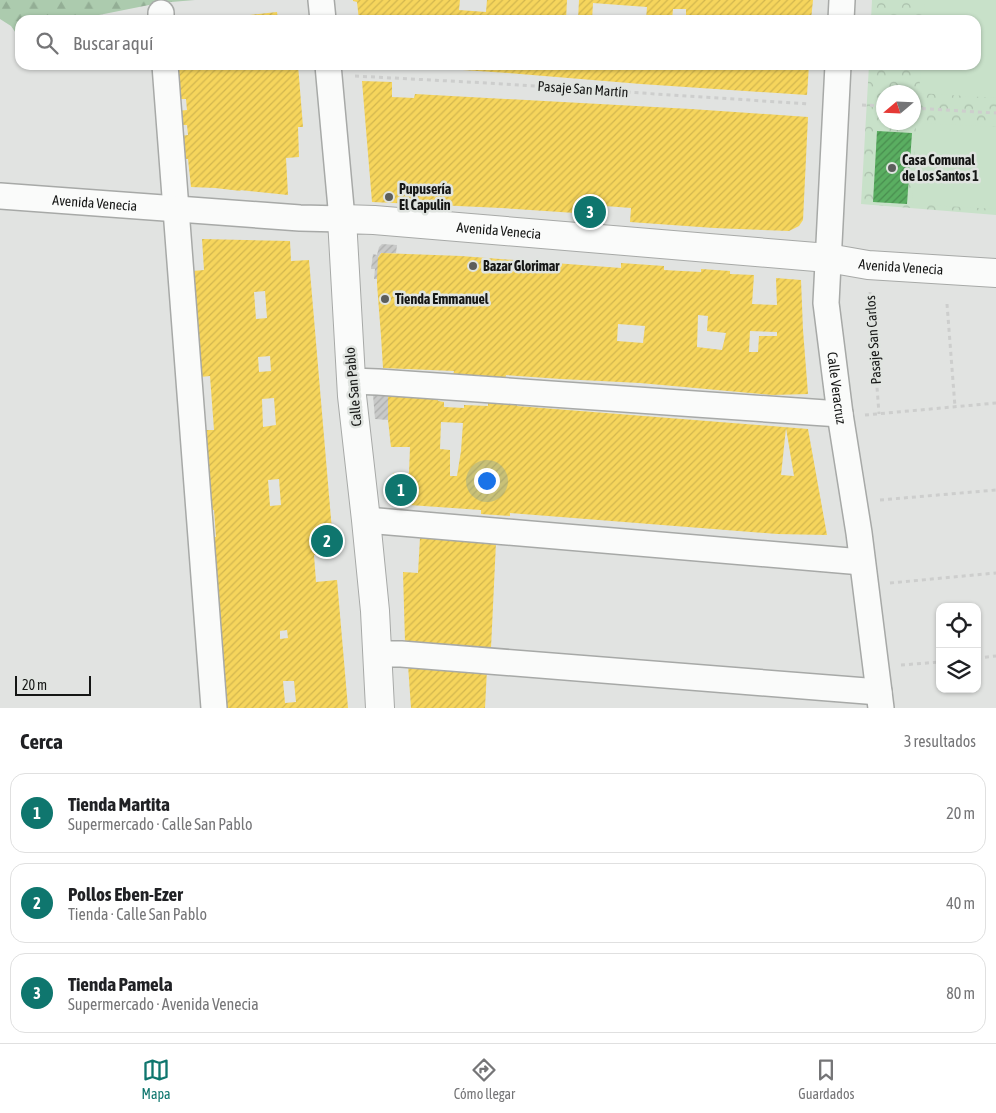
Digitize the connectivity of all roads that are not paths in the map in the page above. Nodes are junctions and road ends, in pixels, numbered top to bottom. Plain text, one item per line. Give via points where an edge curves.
1 (321, 0) edge
2 (842, 0) edge
3 (322, 15) edge
4 (841, 15) edge
5 (165, 70) edge
6 (329, 70) edge
7 (838, 70) edge
8 (0, 196) edge
9 (176, 209) junction
10 (342, 219) junction
11 (828, 258) junction
12 (996, 272) edge
13 (351, 382) junction
14 (840, 414) junction
15 (366, 520) junction
16 (862, 562) junction
17 (376, 654) junction
18 (880, 700) edge
19 (214, 708) edge
20 (380, 708) edge

1 - 3 street
2 - 4 street
5 - 9 street
6 - 10 street, Calle San Pablo
7 - 11 street, Calle Veracruz
8 - 9 street, Avenida Venecia
9 - 10 street, Avenida Venecia
9 - 19 street
10 - 11 street, Avenida Venecia
10 - 13 street, Calle San Pablo
11 - 12 street, Avenida Venecia via 868,265
11 - 14 street, Calle Veracruz via 826,304
13 - 14 street
13 - 15 street, Calle San Pablo
14 - 16 street, Calle Veracruz
15 - 16 street
15 - 17 street, Calle San Pablo
16 - 18 street, Calle Veracruz
17 - 18 street
17 - 20 street, Calle San Pablo

